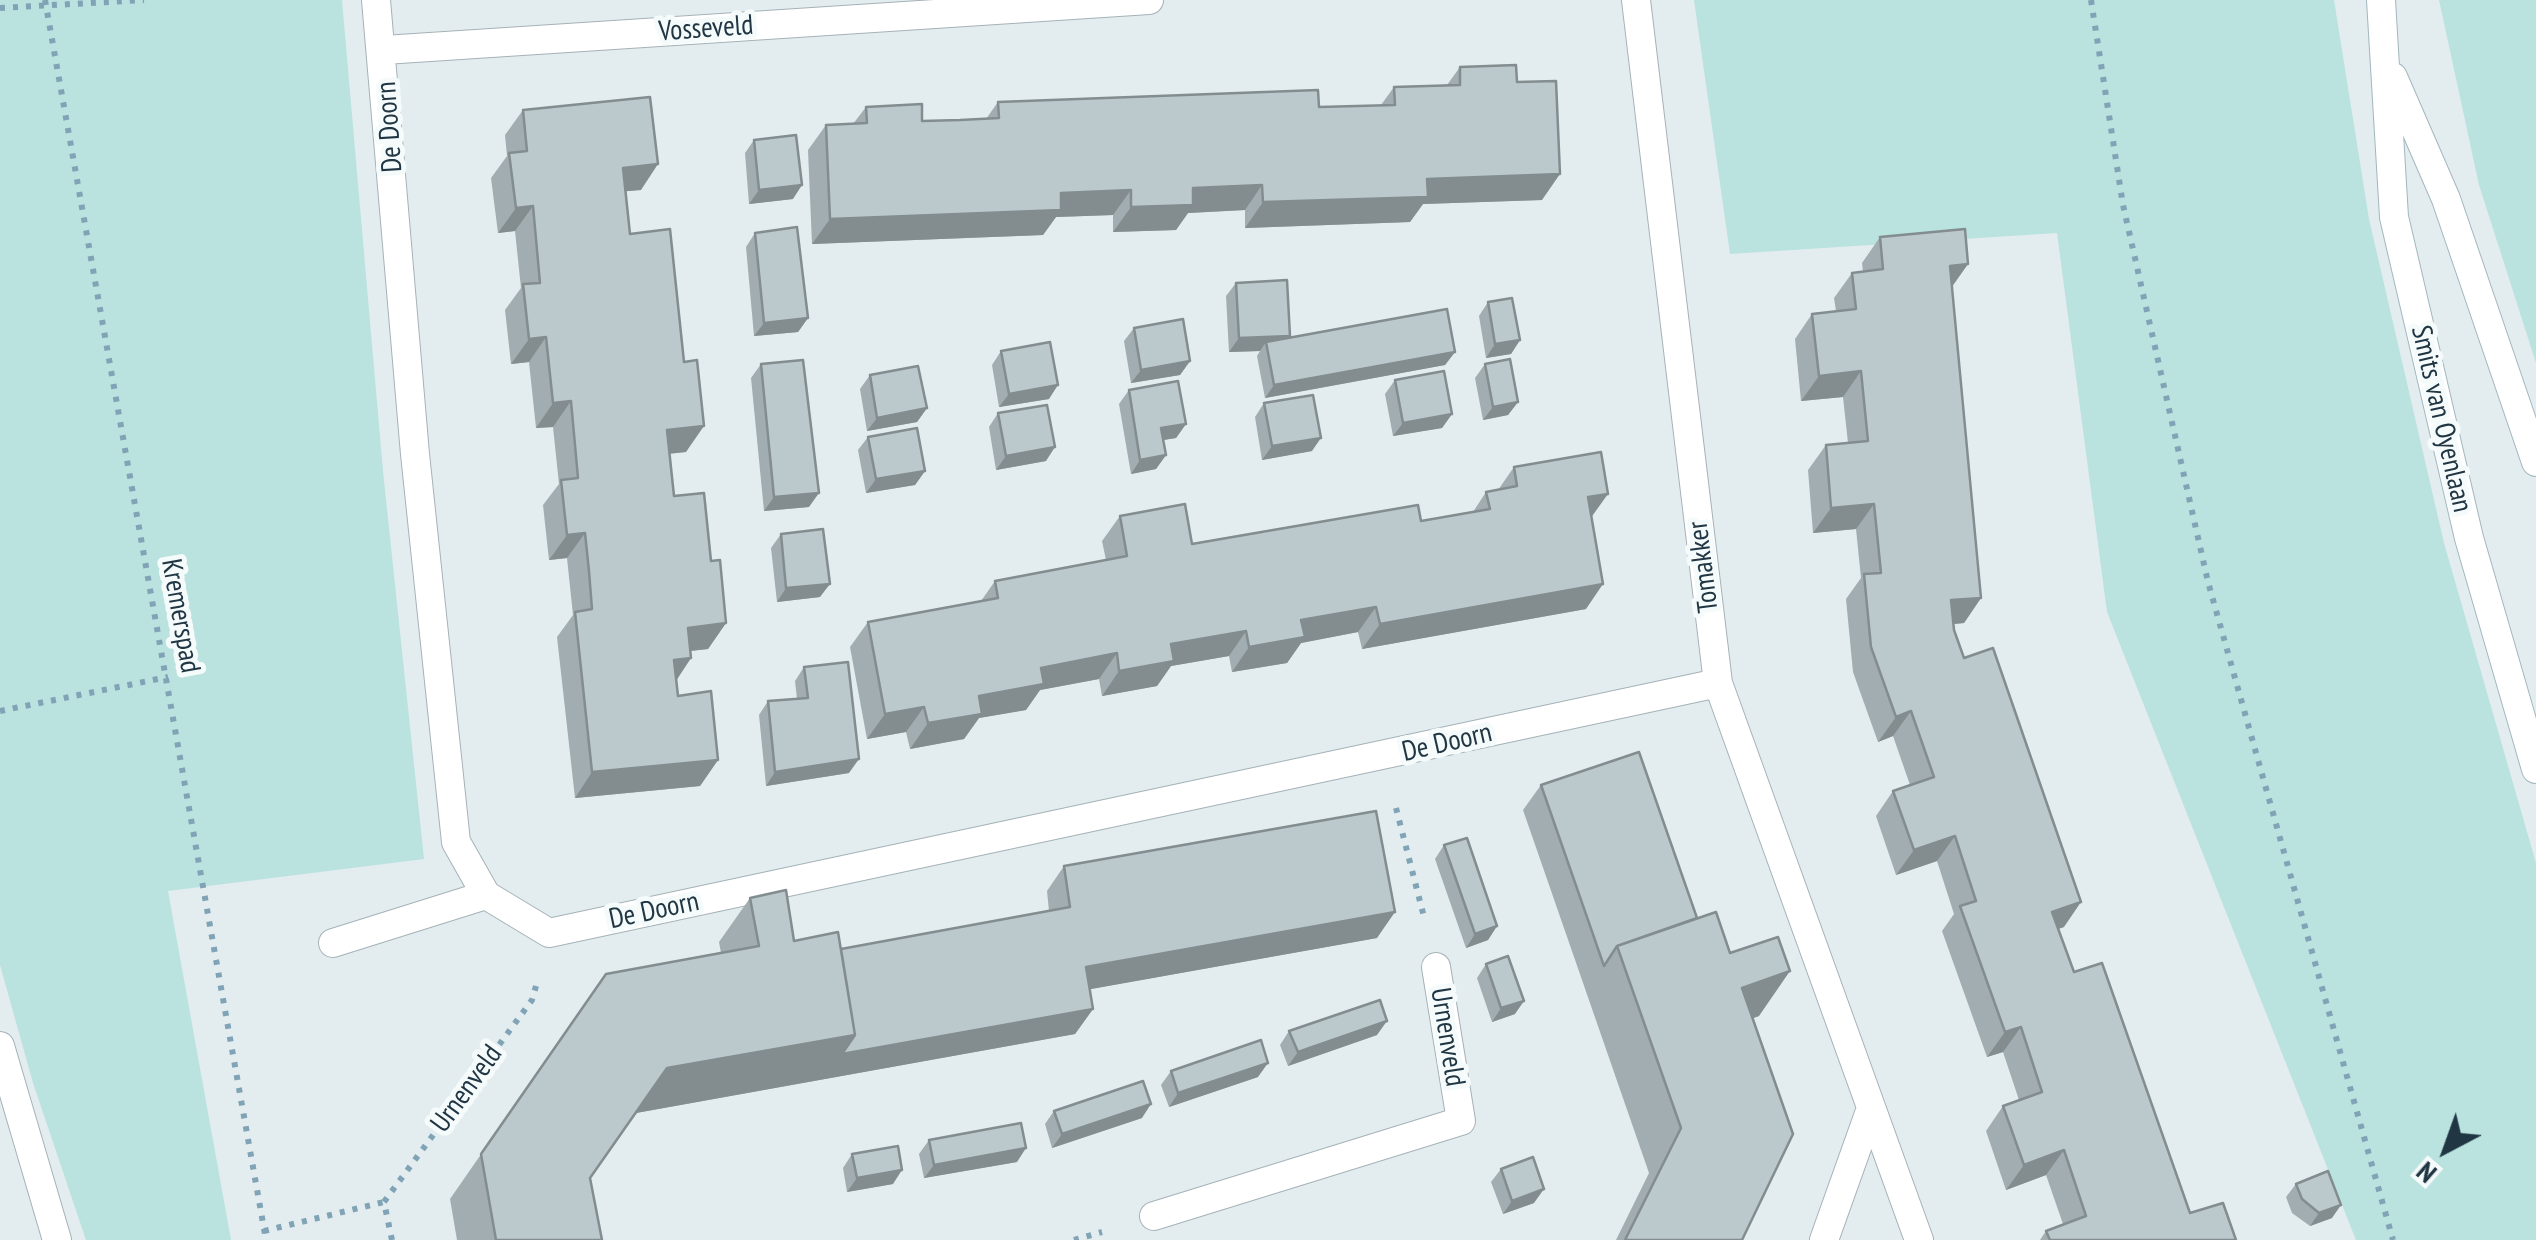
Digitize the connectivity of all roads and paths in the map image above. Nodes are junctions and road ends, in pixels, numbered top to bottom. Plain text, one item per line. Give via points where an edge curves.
1 (144, 0) edge
2 (376, 0) edge
3 (1148, 0) edge
4 (1636, 0) edge
5 (2091, 0) edge
6 (2381, 0) edge
7 (45, 2) edge
8 (0, 8) edge
9 (384, 50) junction
10 (2386, 62) junction
11 (2536, 462) edge
12 (168, 677) junction
13 (1718, 683) junction
14 (0, 711) edge
15 (1383, 758) junction
16 (2536, 769) edge
17 (486, 896) junction
18 (549, 933) junction
19 (333, 943) dead end
20 (1436, 967) joint
21 (0, 1046) edge
22 (1870, 1111) junction
23 (384, 1202) junction
24 (1154, 1216) dead end
25 (265, 1236) edge
26 (58, 1240) edge
27 (392, 1240) edge
28 (1824, 1240) edge
29 (1919, 1240) edge
30 (2393, 1240) edge

1 - 7 path
2 - 9 street, De Doorn
3 - 9 street, Vosseveld
4 - 13 street, Tomakker
5 - 30 path via 2123,205 2208,582
6 - 10 street, Smits van Oyenlaan
7 - 8 path
7 - 12 path, Kremerspad
9 - 17 street, De Doorn via 415,454 456,842
10 - 11 street, Smits van Oyenlaan via 2446,199
10 - 16 street, Smits van Oyenlaan via 2394,217 2469,538
12 - 14 path
12 - 25 path, Kremerspad
13 - 15 street, De Doorn
13 - 22 street, Tomakker
15 - 18 street, De Doorn
15 - 20 path, Urnenveld
17 - 18 street
17 - 19 street
18 - 23 path, Urnenveld via 532,1000
20 - 24 street, Urnenveld via 1461,1122
21 - 26 street
22 - 28 street
22 - 29 street, Tomakker
23 - 25 path
23 - 27 path

